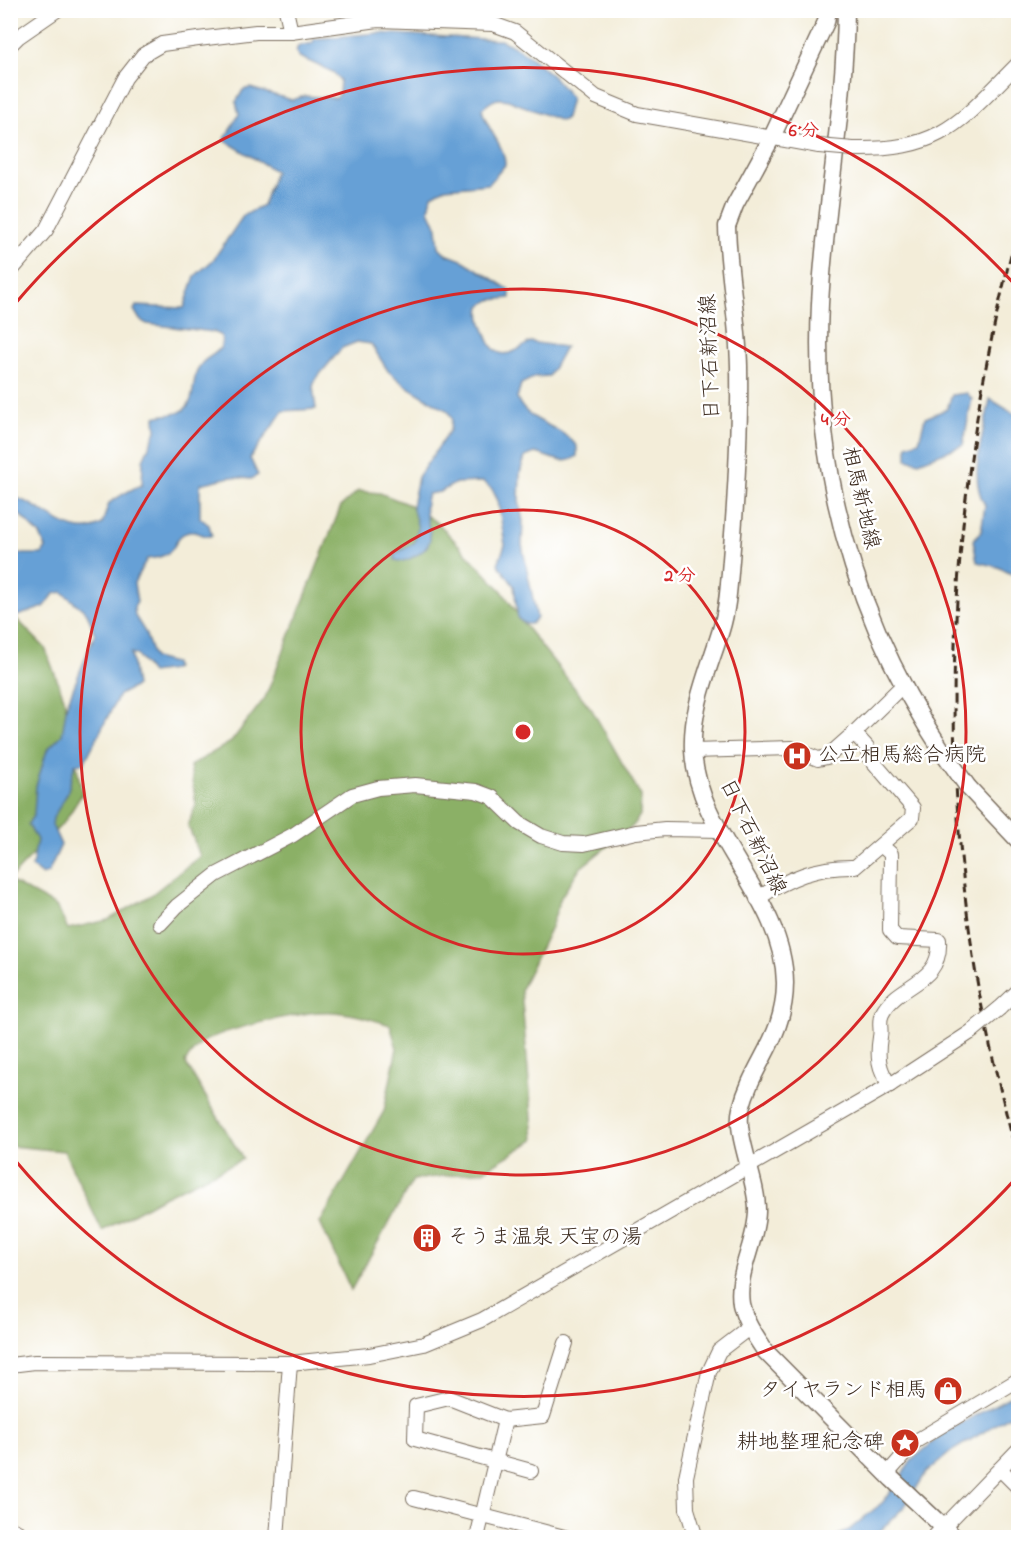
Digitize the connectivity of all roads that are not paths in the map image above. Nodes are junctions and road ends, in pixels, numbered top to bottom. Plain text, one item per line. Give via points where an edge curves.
1 (57, 10) edge
2 (286, 10) edge
3 (828, 10) edge
4 (846, 10) edge
5 (291, 32) junction
6 (10, 45) edge
7 (1018, 64) edge
8 (771, 139) junction
9 (10, 272) edge
10 (902, 686) junction
11 (854, 733) junction
12 (693, 751) junction
13 (720, 830) junction
14 (1018, 840) edge
15 (882, 846) junction
16 (757, 898) junction
17 (160, 924) dead end
18 (1018, 992) edge
19 (890, 1085) junction
20 (751, 1166) junction
21 (749, 1328) junction
22 (566, 1343) dead end
23 (290, 1363) junction
24 (10, 1365) edge
25 (1018, 1380) edge
26 (505, 1420) junction
27 (1018, 1450) edge
28 (495, 1461) junction
29 (1000, 1469) junction
30 (531, 1471) dead end
31 (889, 1476) junction
32 (1018, 1487) edge
33 (414, 1498) dead end
34 (481, 1516) junction
35 (10, 1528) edge
36 (944, 1534) edge
37 (29, 1538) edge
38 (277, 1538) edge
39 (477, 1538) edge
40 (568, 1538) edge
41 (696, 1538) edge

1 - 6 street
2 - 5 street
3 - 8 main road, 日下石新沼線 via 826,22
4 - 10 main road, 相馬新地線 via 841,110 820,302 818,352 824,447 830,485 860,589
5 - 8 street via 378,20 493,24 515,32 604,101 646,116
5 - 9 street via 256,32 162,44 143,55 125,78 46,230
7 - 8 street, bridge via 948,130 906,147 819,147
8 - 12 main road, 日下石新沼線 via 735,205 728,226 739,366 731,559 722,626 697,710
10 - 11 street
10 - 14 main road, 相馬新地線, bridge via 968,787
11 - 12 street via 827,757 818,759 792,748
11 - 15 street via 867,747 869,757 913,808 912,818
12 - 13 main road, 日下石新沼線 via 704,795
13 - 16 main road, 日下石新沼線
13 - 17 street via 665,829 584,844 563,843 519,823 492,796 476,791 415,785 378,788 352,795 293,835 216,875
15 - 16 street via 855,867 799,874
15 - 19 street via 891,854 890,930 897,938 939,940 939,953 927,975 881,1015 877,1054
16 - 20 main road, 日下石新沼線 via 776,939 785,980 783,1009 772,1044 747,1090 740,1112 742,1139
18 - 19 street, bridge via 971,1032
19 - 20 street
20 - 21 main road, 日下石新沼線 via 757,1210 755,1231 741,1274 741,1303
20 - 23 street via 482,1320 424,1344 369,1355
21 - 31 main road, 日下石新沼線 via 765,1351
21 - 41 street via 719,1351 709,1372 686,1476 687,1509
22 - 26 street via 543,1416
23 - 24 street
23 - 38 street
25 - 31 street via 923,1436
26 - 28 street
26 - 28 street via 449,1398 416,1406 415,1439
27 - 29 street
28 - 30 street
28 - 34 street
29 - 32 street
29 - 36 street
31 - 36 main road, 日下石新沼線 via 919,1503
33 - 34 street
34 - 39 street
34 - 40 street
35 - 37 street

